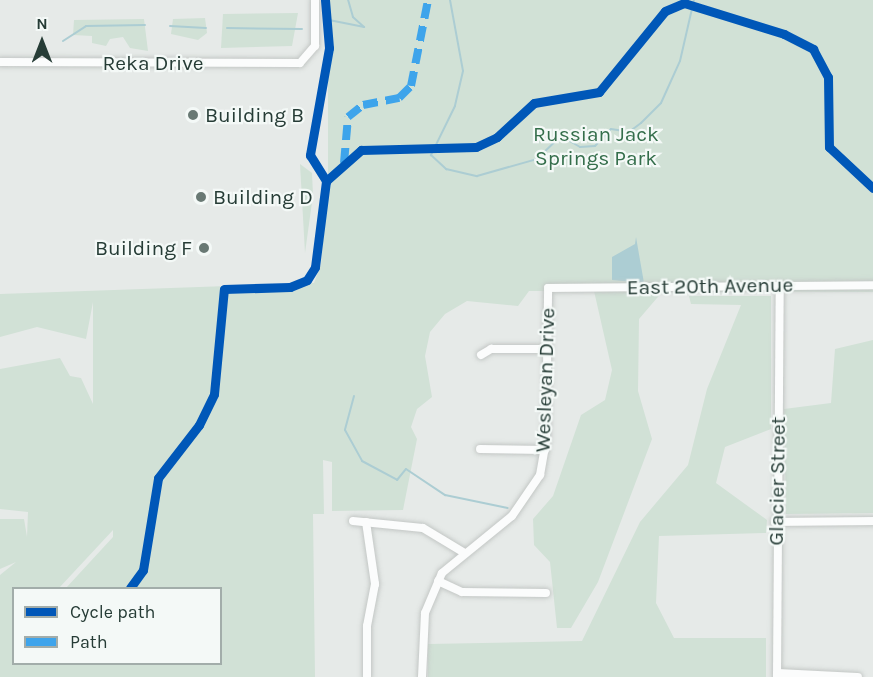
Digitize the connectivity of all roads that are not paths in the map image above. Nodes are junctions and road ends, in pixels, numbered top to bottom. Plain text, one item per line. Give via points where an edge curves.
1 (315, 0) edge
2 (0, 62) edge
3 (780, 285) junction
4 (873, 285) edge
5 (548, 288) joint
6 (546, 349) junction
7 (481, 355) dead end
8 (480, 449) dead end
9 (545, 450) junction
10 (353, 521) dead end
11 (873, 521) edge
12 (366, 522) junction
13 (776, 522) junction
14 (463, 552) junction
15 (438, 581) junction
16 (546, 593) dead end
17 (777, 675) edge
18 (367, 677) edge
19 (422, 677) edge
20 (858, 677) edge

1 - 2 street, Reka Drive via 315,46 306,60
3 - 4 street, East 20th Avenue
3 - 5 street, East 20th Avenue
3 - 13 street, Glacier Street
5 - 6 street, Wesleyan Drive
6 - 7 street via 490,349
6 - 9 street, Wesleyan Drive
8 - 9 street
9 - 14 street, Wesleyan Drive via 531,493 512,516
10 - 12 street
11 - 13 street
12 - 14 street via 423,528
12 - 18 street via 375,584 367,626
13 - 17 street, Glacier Street
14 - 15 street, Wesleyan Drive
15 - 16 street via 462,592
15 - 19 street, Wesleyan Drive via 425,613
17 - 20 street

